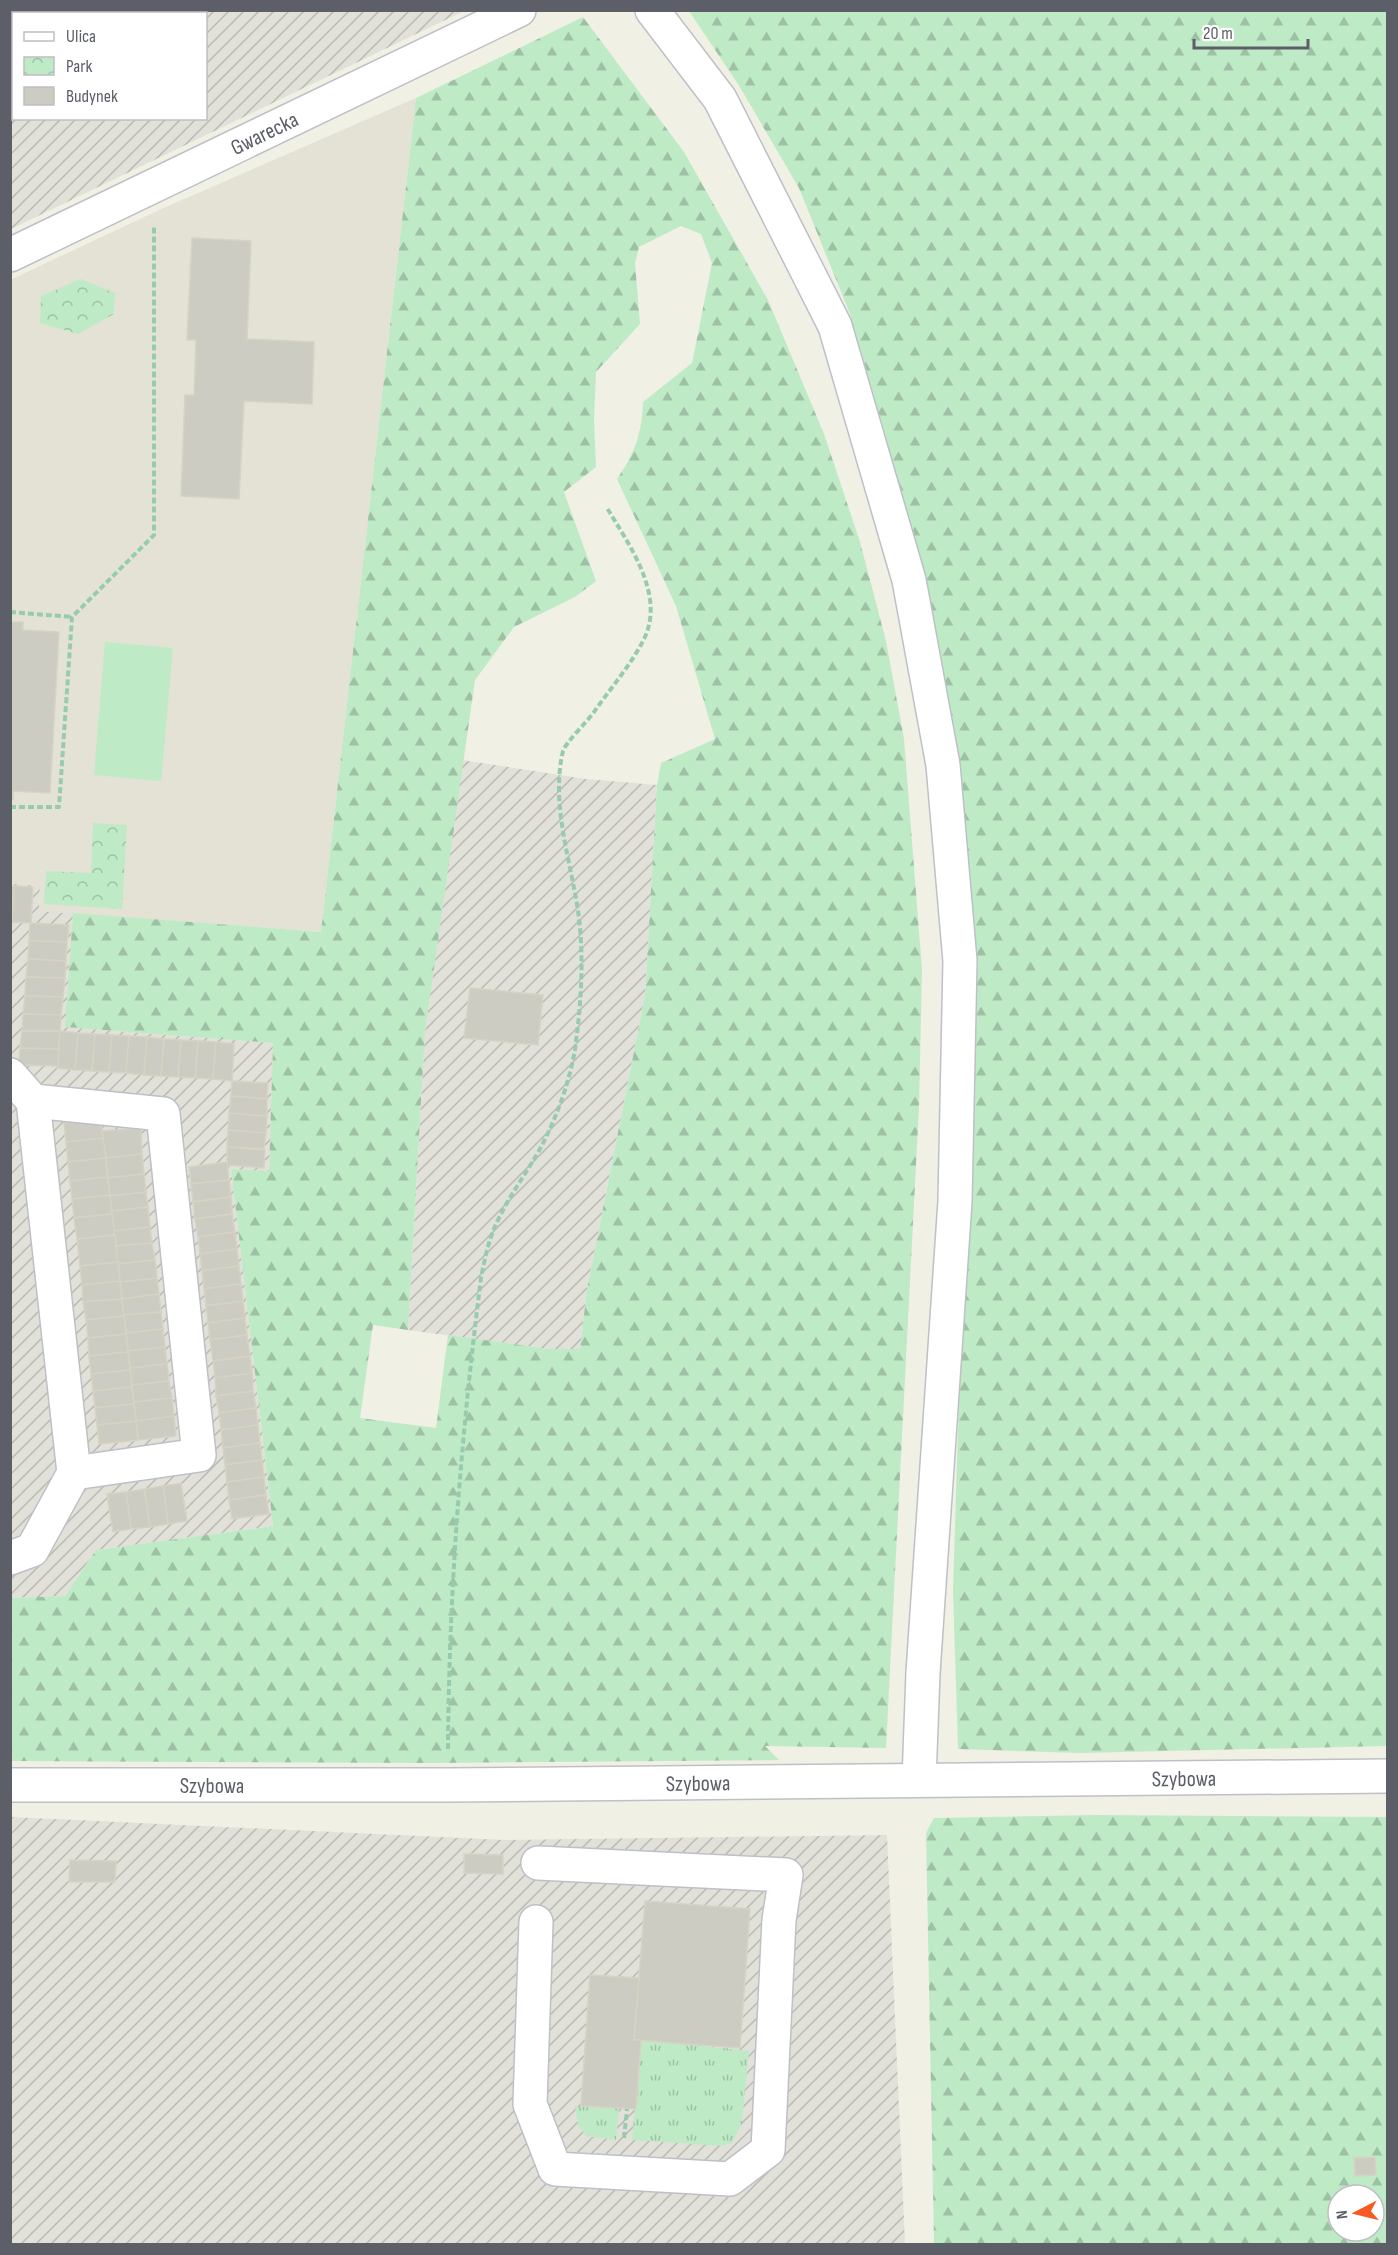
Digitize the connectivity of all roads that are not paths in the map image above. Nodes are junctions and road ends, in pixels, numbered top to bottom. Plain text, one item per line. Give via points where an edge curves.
1 (519, 10) edge
2 (652, 10) edge
3 (10, 255) edge
4 (10, 1075) edge
5 (33, 1101) junction
6 (74, 1473) junction
7 (10, 1558) edge
8 (1388, 1776) edge
9 (920, 1780) junction
10 (10, 1785) edge
11 (538, 1863) dead end
12 (536, 1922) dead end

1 - 3 street, Gwarecka
2 - 9 street via 720,99 835,326 909,580 943,765 960,961 955,1177
4 - 5 street
5 - 6 street
5 - 6 street via 163,1114 199,1455
6 - 7 street via 32,1550
8 - 9 street, Szybowa
9 - 10 street, Szybowa
11 - 12 street via 786,1875 779,1920 768,2150 730,2179 555,2169 530,2104

